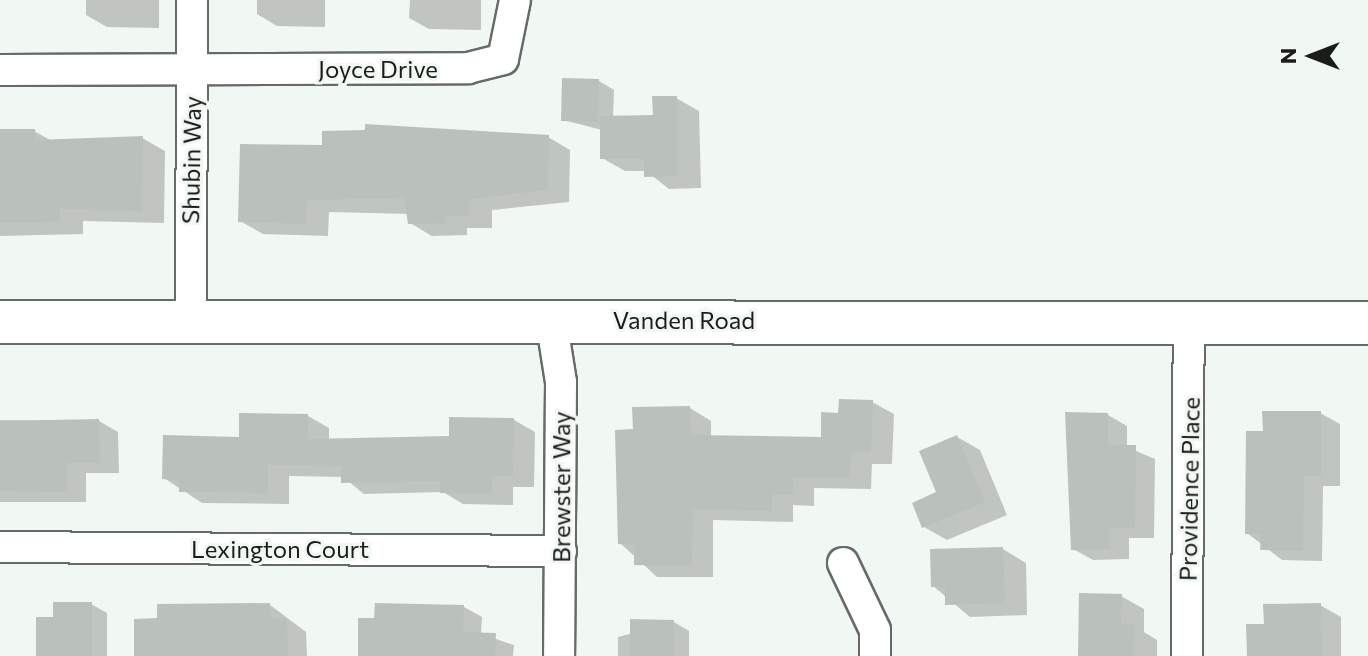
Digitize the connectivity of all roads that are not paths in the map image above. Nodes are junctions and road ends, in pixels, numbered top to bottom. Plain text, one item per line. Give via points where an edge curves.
1 (192, 0) edge
2 (515, 0) edge
3 (192, 69) junction
4 (0, 70) edge
5 (551, 319) junction
6 (191, 320) junction
7 (0, 322) edge
8 (1189, 322) junction
9 (1368, 323) edge
10 (0, 547) edge
11 (561, 551) junction
12 (843, 563) dead end
13 (559, 656) edge
14 (875, 656) edge
15 (1187, 656) edge

1 - 3 street, Shubin Way
2 - 3 street, Joyce Drive via 503,59 468,68
3 - 4 street
3 - 6 street, Shubin Way
5 - 6 street, Vanden Road
5 - 8 street, Vanden Road
5 - 11 street, Brewster Way via 561,382
6 - 7 street, Vanden Road
8 - 9 street, Vanden Road
8 - 15 street, Providence Place
10 - 11 street, Lexington Court
11 - 13 street, Brewster Way
12 - 14 street via 875,630

